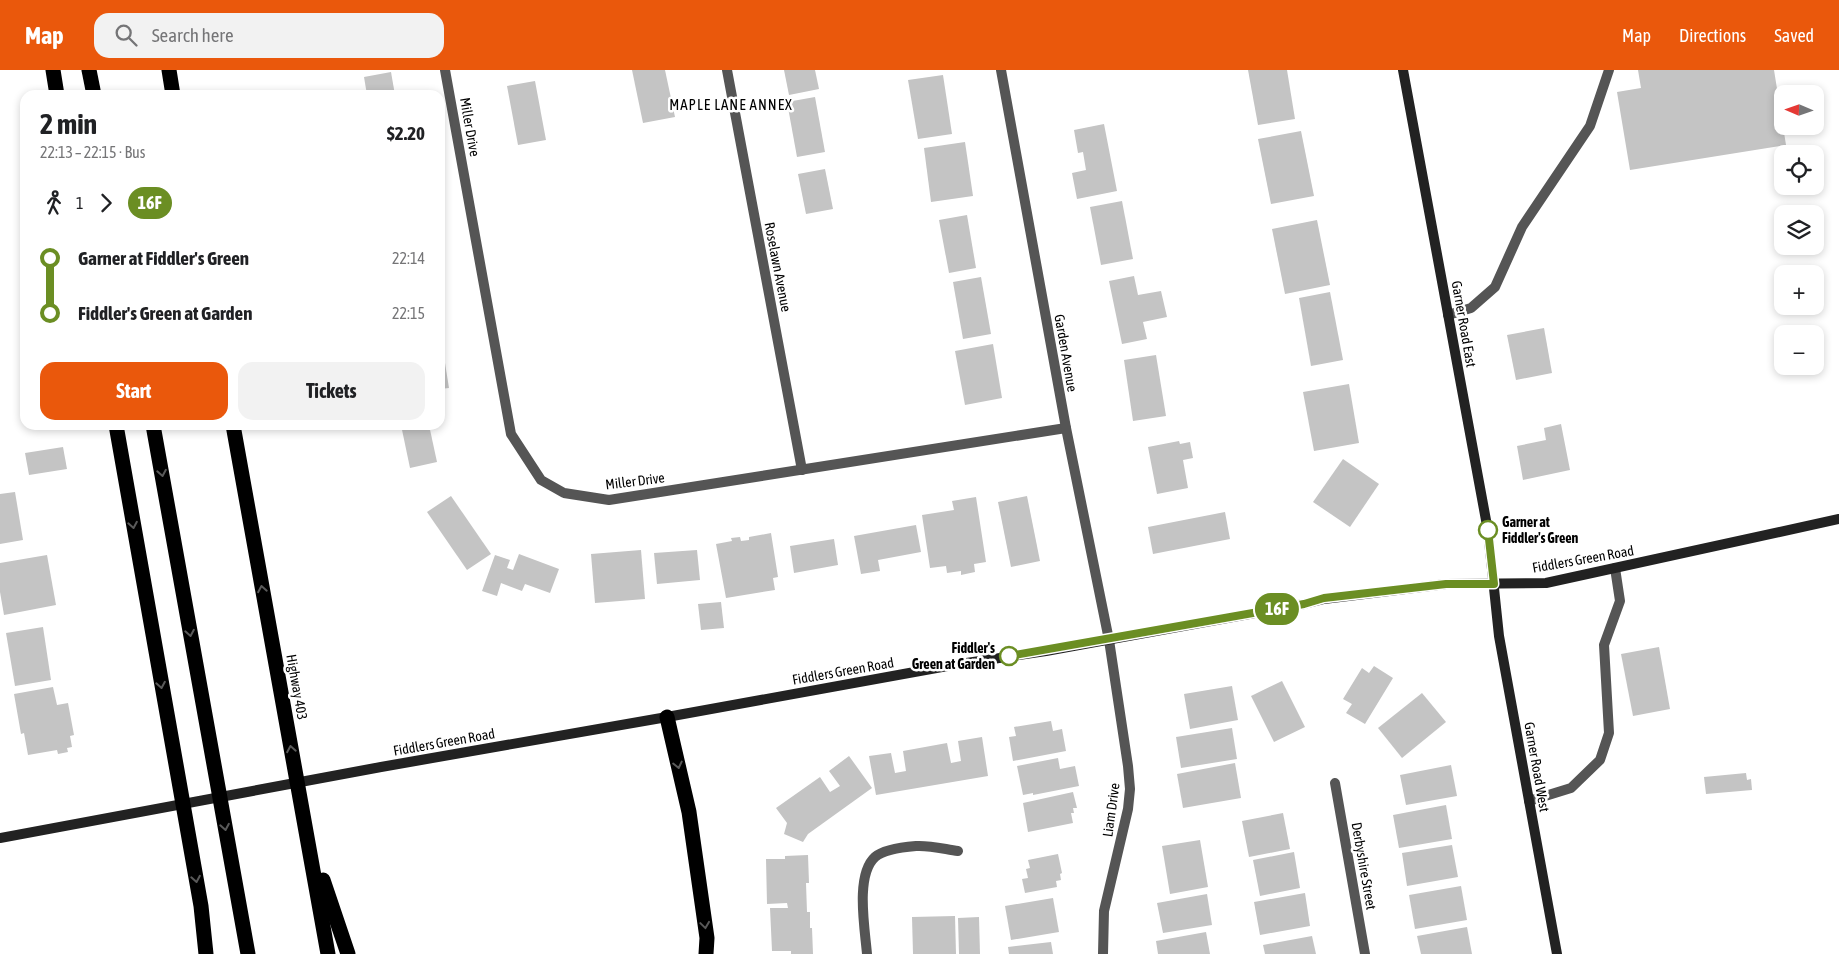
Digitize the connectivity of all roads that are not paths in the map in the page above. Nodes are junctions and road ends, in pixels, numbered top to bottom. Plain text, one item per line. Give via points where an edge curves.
1 (53, 70) edge
2 (88, 70) edge
3 (169, 70) edge
4 (446, 70) edge
5 (727, 70) edge
6 (1001, 70) edge
7 (1403, 70) edge
8 (1609, 70) edge
9 (56, 90) edge
10 (93, 90) edge
11 (172, 90) edge
12 (1448, 315) junction
13 (1066, 428) junction
14 (117, 430) edge
15 (154, 430) edge
16 (234, 430) edge
17 (802, 470) junction
18 (1839, 519) edge
19 (1615, 568) junction
20 (1494, 584) junction
21 (1109, 640) junction
22 (666, 717) junction
23 (1335, 783) dead end
24 (1529, 801) junction
25 (306, 832) junction
26 (0, 838) edge
27 (958, 851) dead end
28 (206, 954) edge
29 (248, 954) edge
30 (328, 954) edge
31 (348, 954) edge
32 (706, 954) edge
33 (867, 954) edge
34 (1103, 954) edge
35 (1365, 954) edge
36 (1557, 954) edge

1 - 9 highway
2 - 10 highway
3 - 11 highway
4 - 17 street, Miller Drive via 511,434 540,480 564,493 609,500
5 - 17 street, Roselawn Avenue
6 - 13 street, Garden Avenue
7 - 12 main road, Garner Road East
8 - 12 street via 1590,126 1522,227 1494,287 1470,308
12 - 20 main road, Garner Road East via 1488,530
13 - 17 street, Miller Drive
13 - 21 street, Garden Avenue
14 -> 28 highway via 201,906
15 -> 29 highway
25 -> 16 highway, Highway 403
18 - 19 main road, Fiddlers Green Road
19 - 20 main road, Fiddlers Green Road via 1546,583
19 - 24 street via 1620,601 1604,645 1609,733 1600,760 1571,788
20 - 21 main road, Fiddlers Green Road via 1446,584 1324,598
20 - 24 main road, Garner Road West via 1499,636
21 - 22 main road, Fiddlers Green Road
21 - 34 street, Liam Drive via 1130,789 1124,831 1104,911
22 - 26 main road, Fiddlers Green Road
22 -> 32 highway via 689,812 707,938
23 - 35 street, Derbyshire Street
24 - 36 main road, Garner Road West
25 - 30 highway, Highway 403
25 - 31 highway
27 - 33 street via 916,846 887,851 875,857 867,870 864,884

